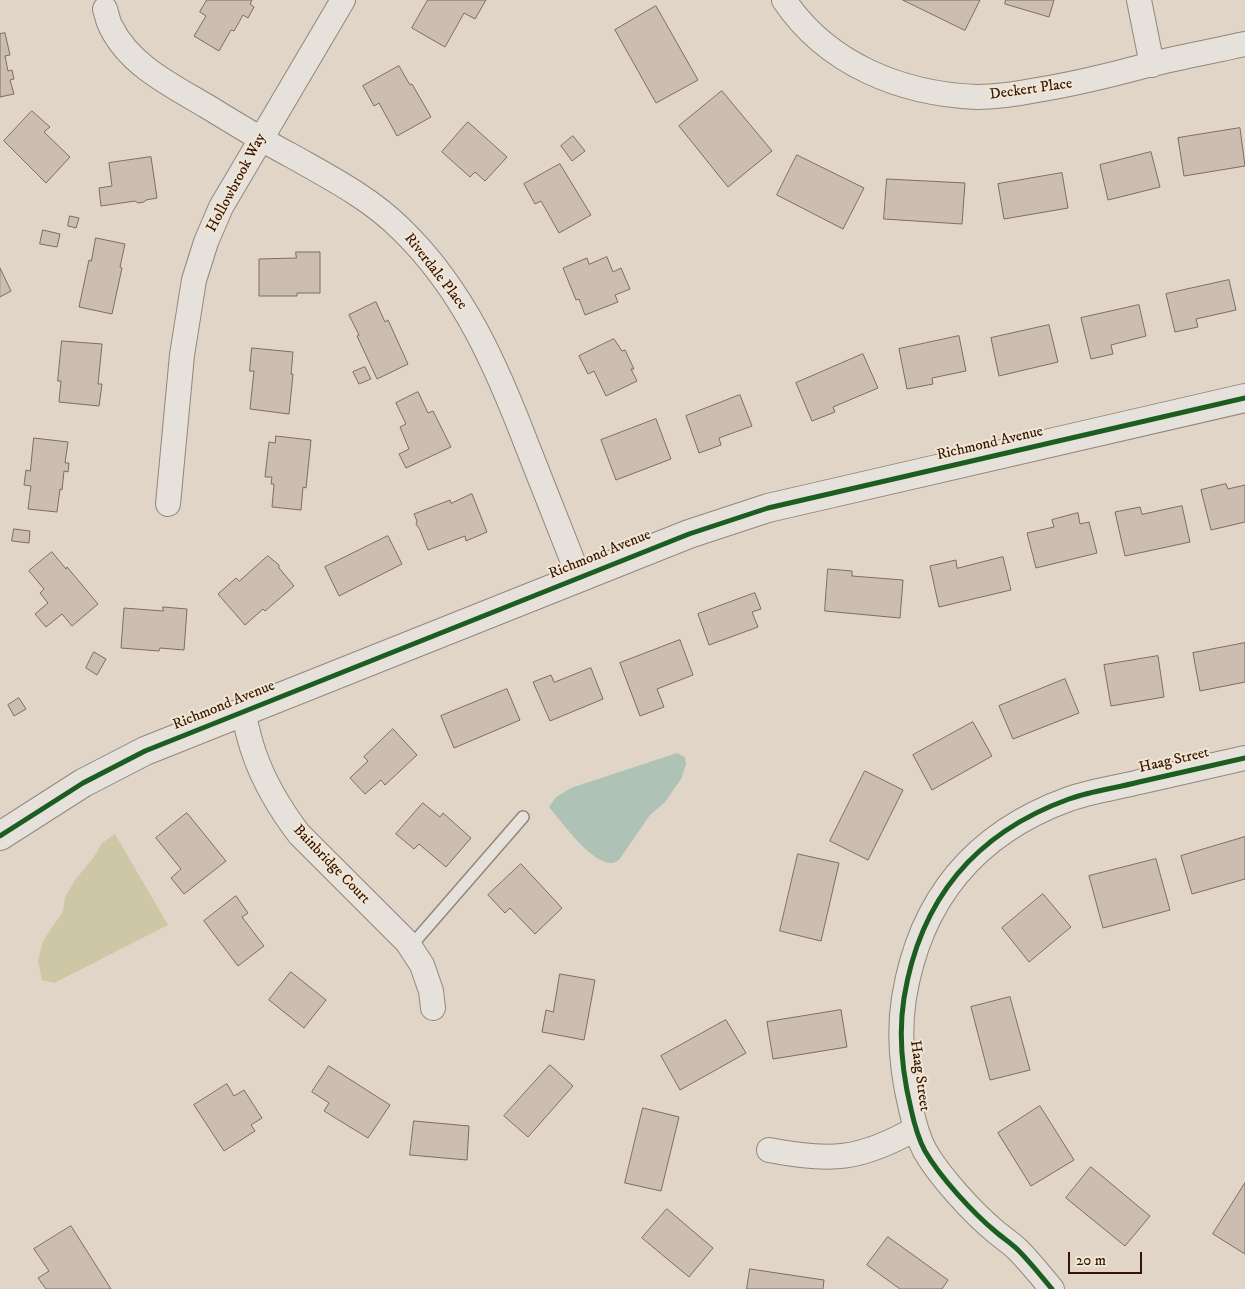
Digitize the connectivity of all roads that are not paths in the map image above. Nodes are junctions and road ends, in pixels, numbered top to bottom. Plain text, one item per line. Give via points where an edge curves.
1 (343, 0) edge
2 (784, 0) edge
3 (1139, 0) edge
4 (106, 4) edge
5 (1245, 44) edge
6 (1152, 65) junction
7 (260, 139) junction
8 (1245, 398) edge
9 (168, 504) dead end
10 (579, 577) junction
11 (243, 711) junction
12 (1245, 758) edge
13 (523, 817) dead end
14 (0, 836) edge
15 (410, 947) junction
16 (433, 1008) dead end
17 (916, 1129) junction
18 (770, 1150) dead end
19 (1052, 1289) edge

1 - 7 street, Hollowbrook Way
2 - 6 street, Deckert Place via 813,35 842,58 868,73 937,94 1010,95 1082,83
3 - 6 street
4 - 7 street, Riverdale Place via 110,26 136,60
5 - 6 street, Deckert Place
7 - 9 street, Hollowbrook Way via 221,207 194,280 182,355
7 - 10 street, Riverdale Place via 335,180 385,215 401,228 444,279 470,318 503,383
8 - 10 street, Richmond Avenue via 768,508 689,534
10 - 11 street, Richmond Avenue
11 - 14 street, Richmond Avenue via 122,763
11 - 15 street, Bainbridge Court via 253,751 268,788 290,822
12 - 17 street, Haag Street via 1070,799 1033,814 981,849 955,876 934,906 908,971 900,1048
13 - 15 lane
15 - 16 street, Bainbridge Court via 422,965
17 - 18 street via 889,1144 855,1155 825,1158
17 - 19 street, Haag Street via 925,1151 971,1210 1017,1249

